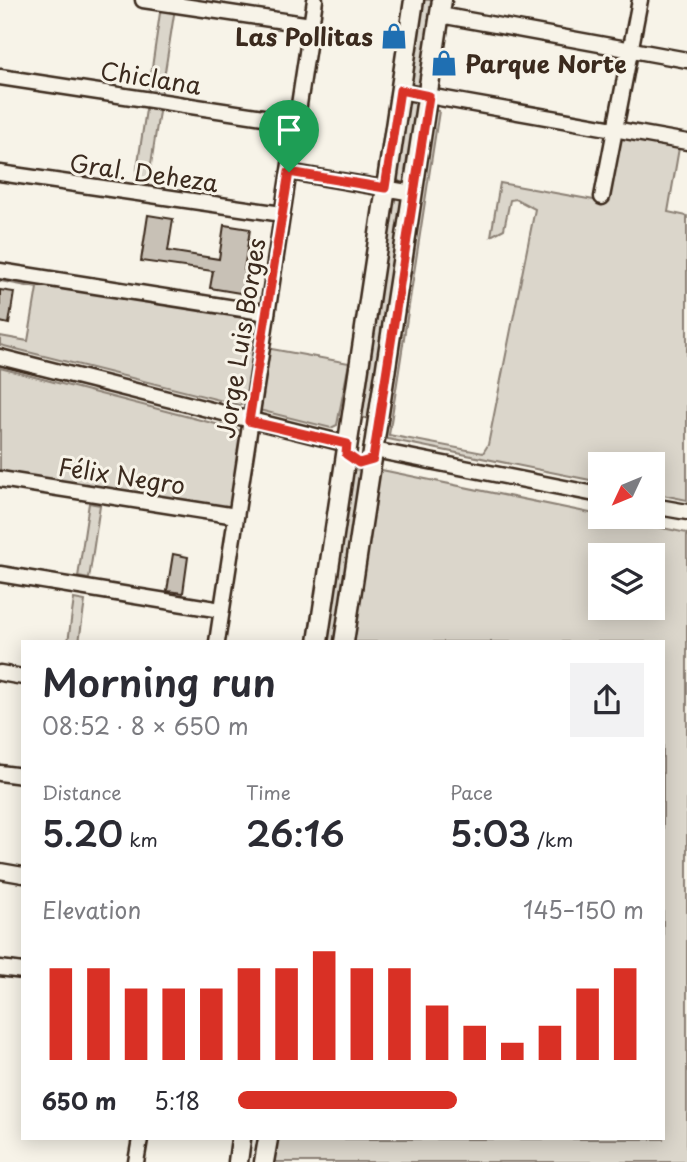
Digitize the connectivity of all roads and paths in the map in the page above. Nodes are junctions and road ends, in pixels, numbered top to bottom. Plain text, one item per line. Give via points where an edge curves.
1 (143, 0) edge
2 (315, 0) edge
3 (414, 0) edge
4 (640, 0) edge
5 (441, 8) edge
6 (311, 26) junction
7 (631, 50) junction
8 (687, 60) edge
9 (0, 77) edge
10 (400, 90) junction
11 (429, 96) junction
12 (296, 122) junction
13 (615, 128) junction
14 (687, 142) edge
15 (289, 172) junction
16 (0, 173) edge
17 (385, 188) junction
18 (413, 193) junction
19 (601, 197) dead end
20 (282, 214) junction
21 (0, 271) edge
22 (267, 313) junction
23 (0, 356) edge
24 (249, 421) junction
25 (348, 442) junction
26 (375, 447) junction
27 (0, 479) edge
28 (588, 492) edge
29 (665, 508) edge
30 (687, 512) edge
31 (236, 516) junction
32 (0, 574) edge
33 (221, 610) junction
34 (217, 640) edge
35 (318, 640) edge
36 (344, 640) edge
37 (0, 673) edge
38 (21, 677) edge
39 (0, 773) edge
40 (21, 776) edge
41 (0, 871) edge
42 (21, 874) edge
43 (0, 968) edge
44 (21, 971) edge
45 (140, 1140) edge
46 (241, 1140) edge
47 (268, 1140) edge
48 (136, 1162) edge
49 (238, 1162) edge
50 (264, 1162) edge

1 - 6 street
2 - 6 street, Jorge Luis Borges
3 - 10 main road
4 - 7 street
5 - 7 street
5 - 11 main road
6 - 12 street, Jorge Luis Borges
7 - 8 street
7 - 13 street
9 - 12 street, Chiclana
10 - 11 street
10 - 17 main road
11 - 13 street
11 - 18 main road
12 - 15 street, Jorge Luis Borges
13 - 14 street
13 - 19 street
15 - 17 street
15 - 20 street, Jorge Luis Borges
16 - 20 street, Gral. Deheza
17 - 18 street
17 - 25 main road
18 - 26 main road
20 - 22 street, Jorge Luis Borges
21 - 22 street
22 - 24 street, Jorge Luis Borges
23 - 24 street
24 - 25 street
24 - 31 street, Jorge Luis Borges
25 - 26 main road via 359,463
25 - 26 main road via 366,425
25 - 35 main road
26 - 28 street
26 - 36 main road
27 - 31 street, Félix Negro
29 - 30 street
31 - 33 street, Jorge Luis Borges
32 - 33 street
33 - 34 street, Jorge Luis Borges
37 - 38 street
39 - 40 street
41 - 42 street
43 - 44 street
45 - 48 street
46 - 49 main road
47 - 50 main road

